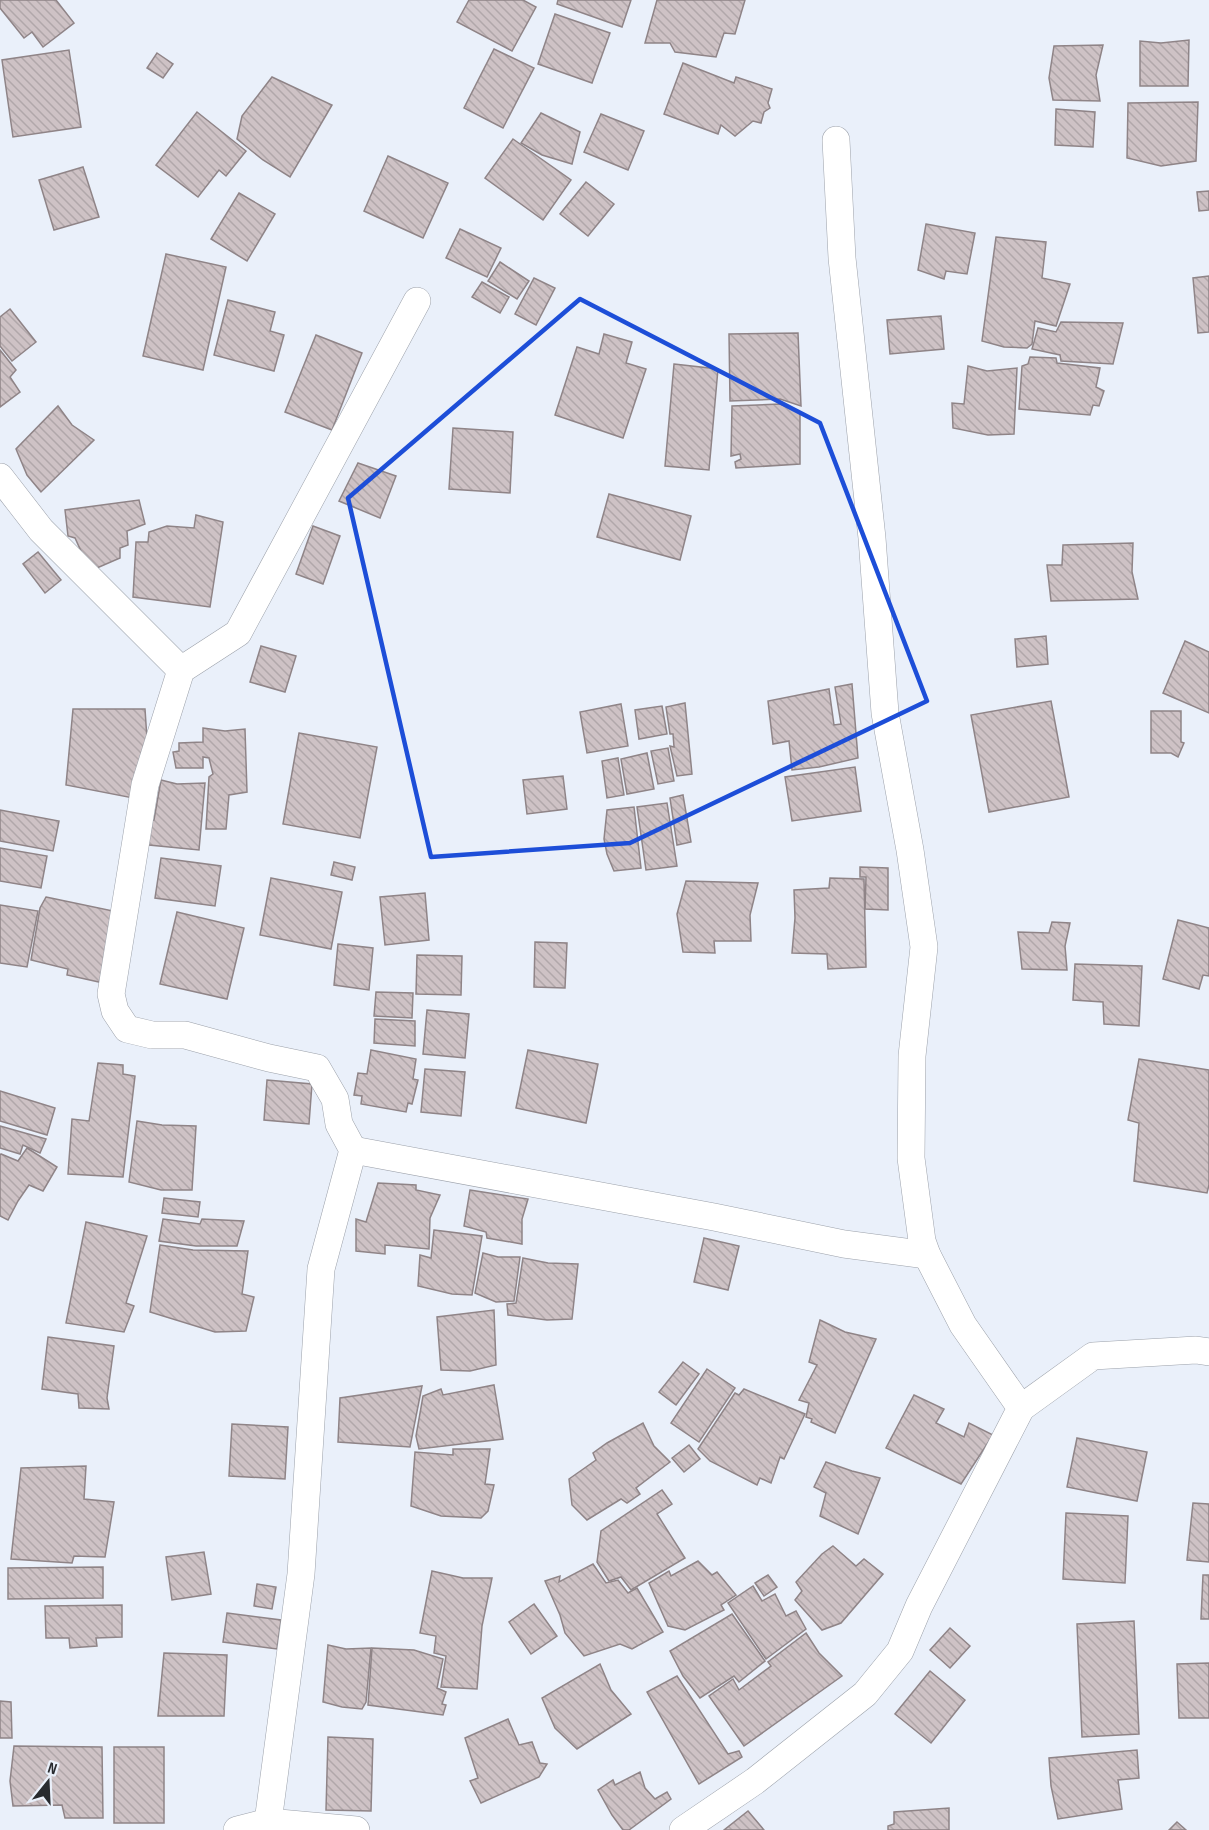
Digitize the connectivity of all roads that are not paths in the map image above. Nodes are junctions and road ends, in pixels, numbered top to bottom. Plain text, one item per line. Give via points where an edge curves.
1 (836, 140) dead end
2 (417, 301) dead end
3 (0, 477) edge
4 (181, 670) junction
5 (353, 1150) junction
6 (927, 1255) junction
7 (1209, 1352) edge
8 (1021, 1408) junction
9 (268, 1822) junction
10 (237, 1830) edge
11 (356, 1830) edge
12 (683, 1830) edge

1 - 6 street via 842,258 872,538 885,713 924,947 912,1056 912,1158
2 - 4 street via 238,633
3 - 4 street via 41,530
4 - 5 street via 145,785 111,994 115,1011 127,1029 152,1035 185,1035 317,1068 335,1099 339,1124
5 - 6 street via 844,1244
5 - 9 street via 321,1269 302,1574
6 - 8 street via 963,1325
7 - 8 street via 1093,1356
8 - 12 street via 900,1651 865,1694 755,1781
9 - 10 street
9 - 11 street

